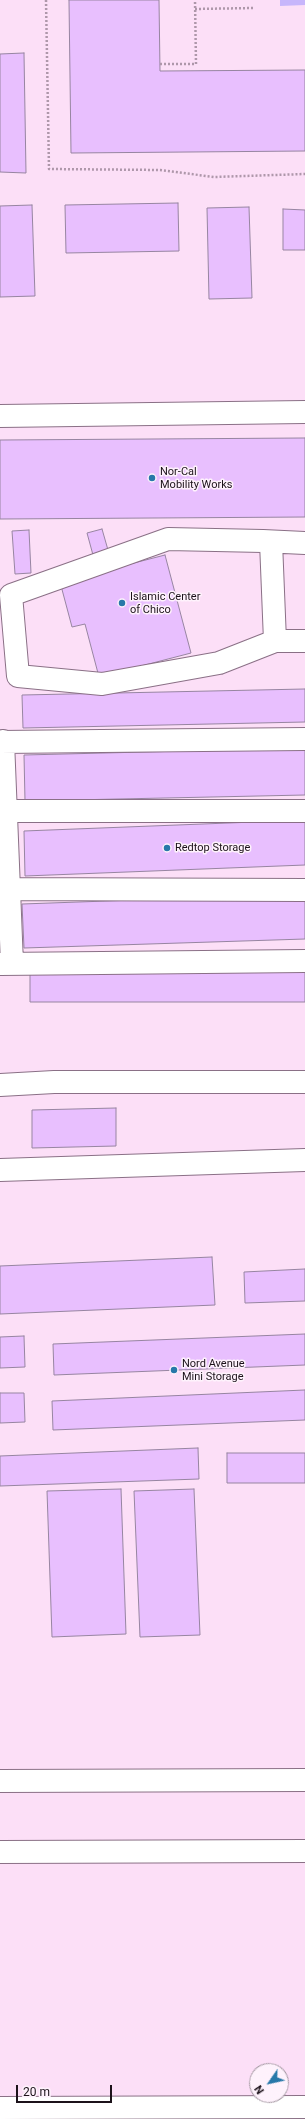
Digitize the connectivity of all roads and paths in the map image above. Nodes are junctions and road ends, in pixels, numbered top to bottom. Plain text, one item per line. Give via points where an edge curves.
1 (46, 0) edge
2 (195, 0) edge
3 (253, 8) dead end
4 (195, 10) junction
5 (160, 64) dead end
6 (305, 174) edge
7 (305, 412) edge
8 (0, 416) edge
9 (271, 542) junction
10 (305, 543) edge
11 (275, 641) junction
12 (305, 641) edge
13 (305, 739) edge
14 (2, 742) edge
15 (3, 811) edge
16 (305, 811) edge
17 (4, 889) edge
18 (305, 890) edge
19 (305, 961) edge
20 (6, 964) edge
21 (305, 1082) edge
22 (0, 1086) edge
23 (305, 1160) edge
24 (0, 1170) edge
25 (305, 1780) edge
26 (0, 1781) edge
27 (305, 1851) edge
28 (0, 1852) edge
29 (305, 2107) edge
30 (0, 2108) edge

1 - 6 path via 49,169 160,170 214,177
2 - 4 path
3 - 4 path
4 - 5 path via 196,64
7 - 8 lane
9 - 10 lane
9 - 11 lane
9 - 11 lane via 168,539 12,594 18,676 102,684 219,663
11 - 12 lane
13 - 14 lane
14 - 15 lane
15 - 16 lane
15 - 17 lane
17 - 18 lane
17 - 20 lane
19 - 20 lane
21 - 22 lane via 62,1082
23 - 24 lane
25 - 26 lane
27 - 28 lane
29 - 30 lane

